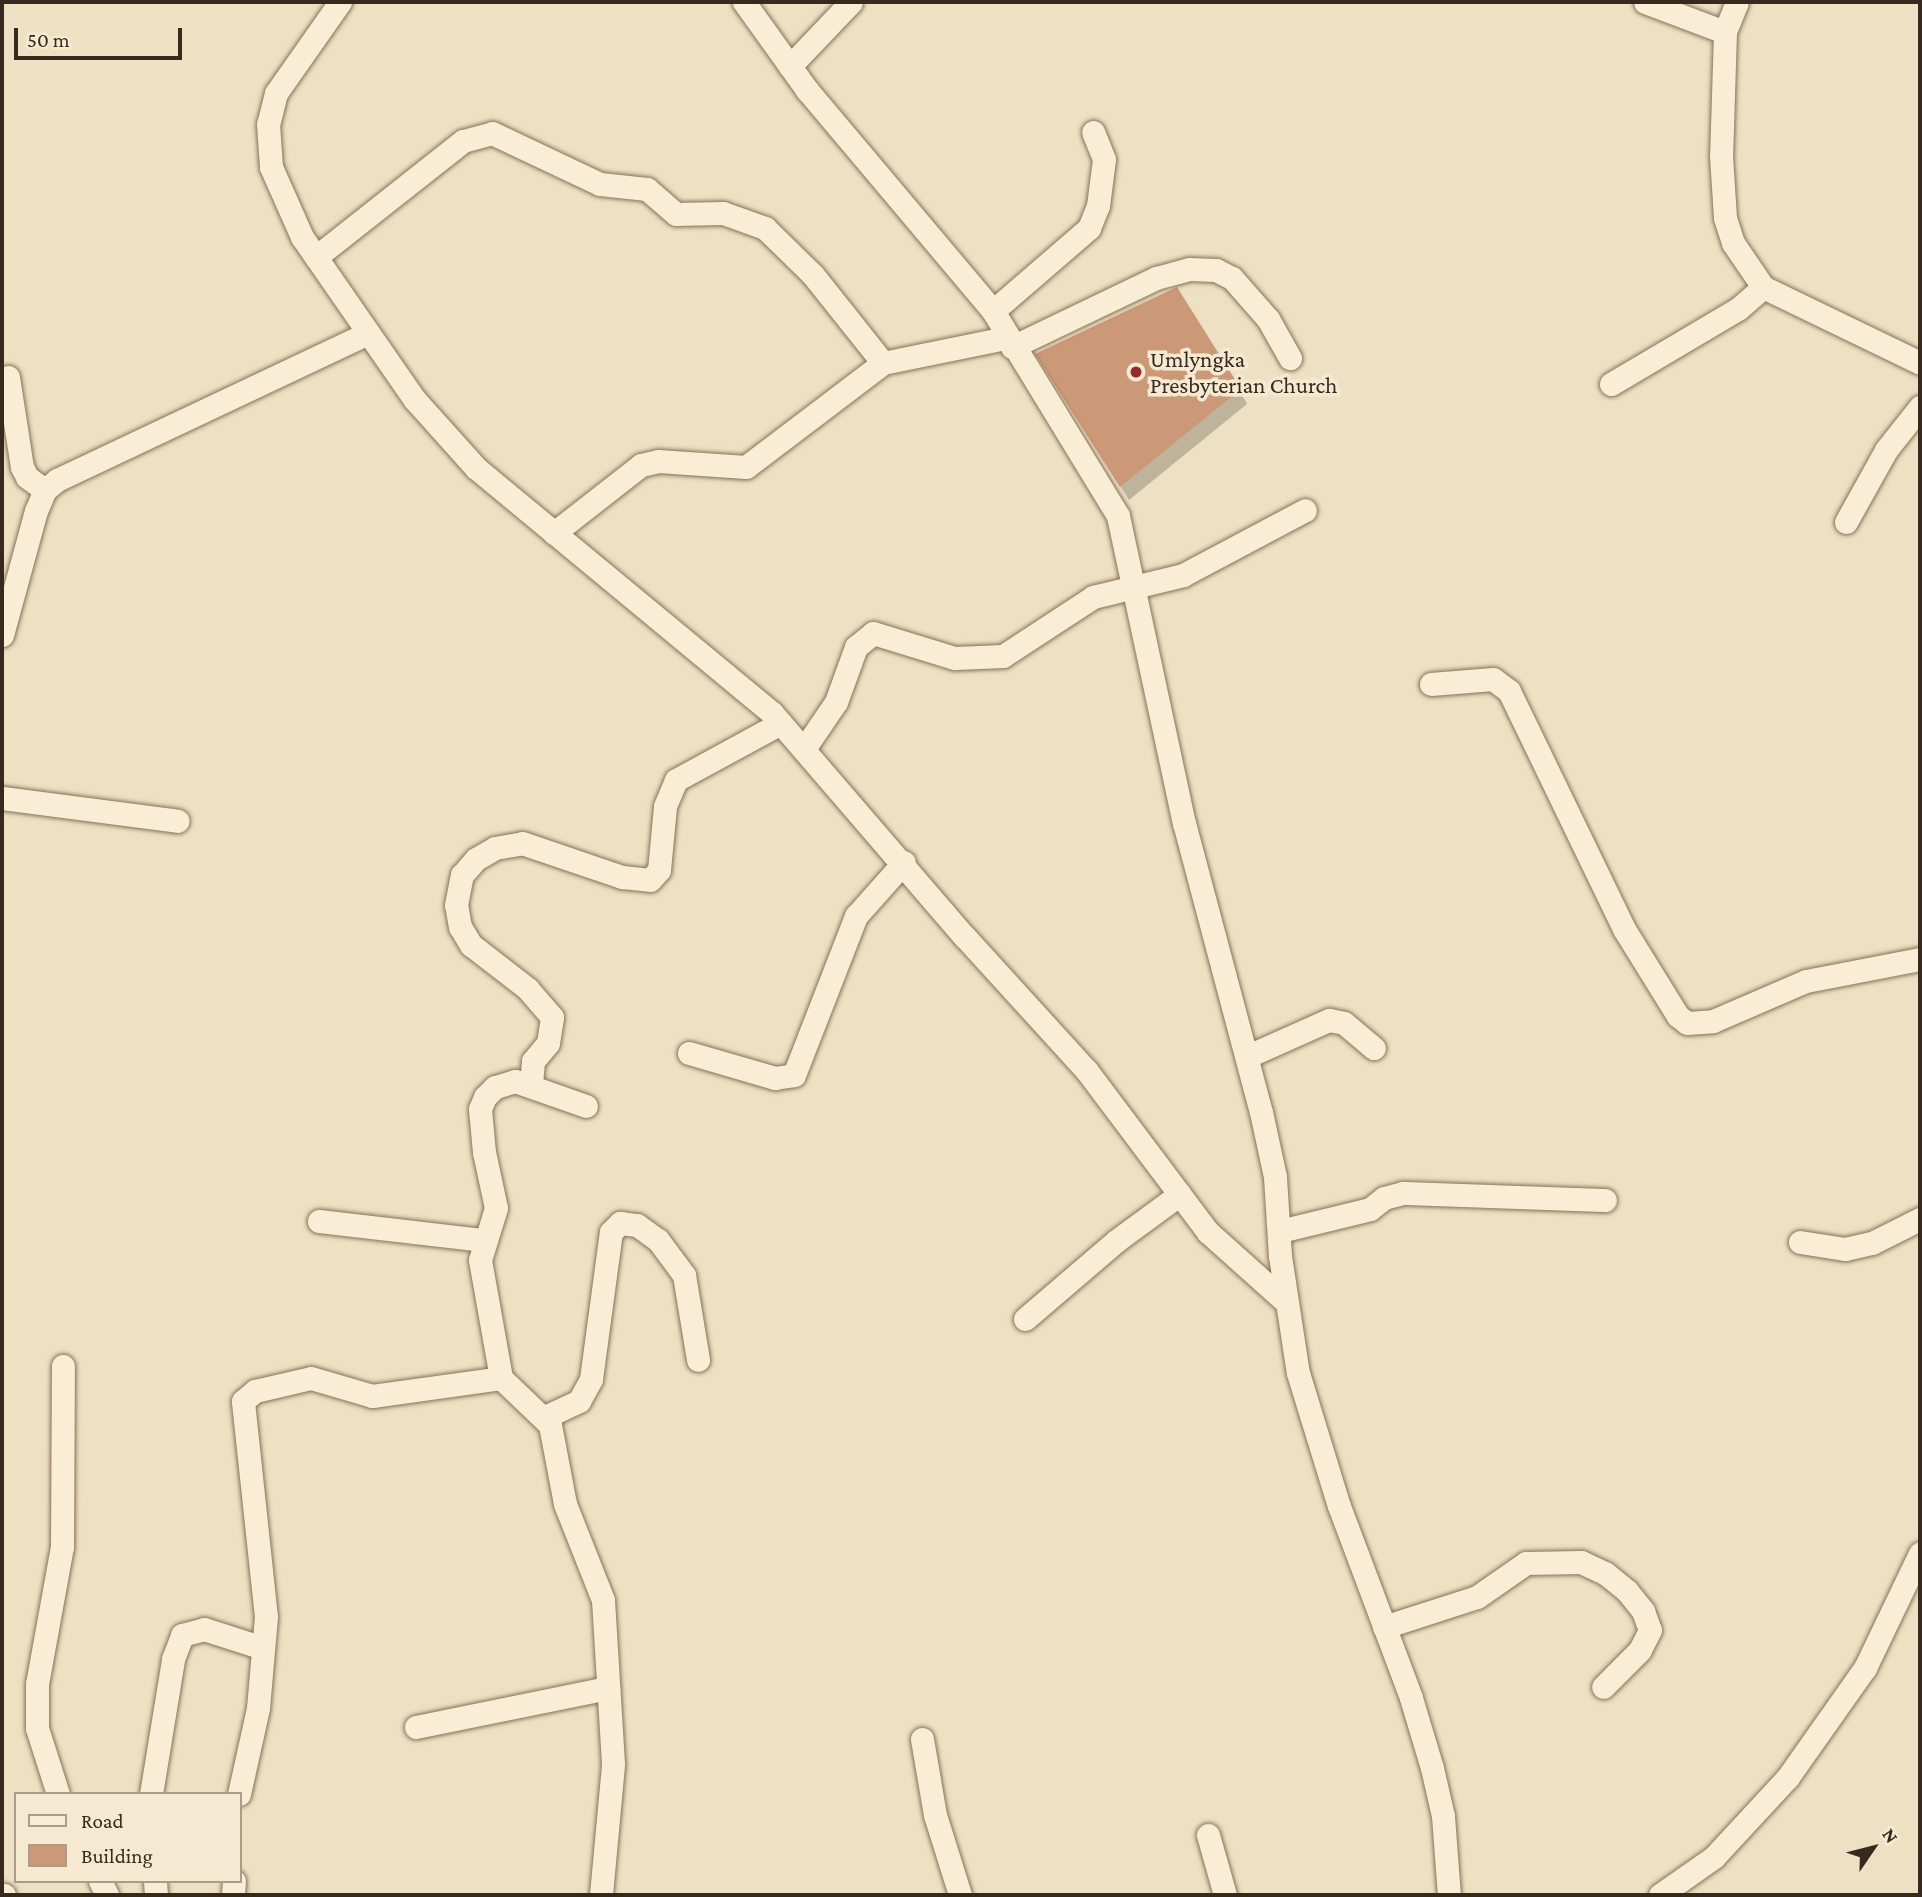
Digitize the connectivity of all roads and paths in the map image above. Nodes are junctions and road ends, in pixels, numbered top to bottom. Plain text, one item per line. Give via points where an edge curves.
1 (340, 2) edge
2 (744, 2) edge
3 (851, 2) edge
4 (1645, 2) edge
5 (1737, 2) edge
6 (1725, 32) junction
7 (790, 66) junction
8 (1093, 132) dead end
9 (316, 257) junction
10 (1763, 288) junction
11 (993, 311) junction
12 (368, 333) junction
13 (1009, 342) junction
14 (1290, 358) dead end
15 (883, 363) junction
16 (1920, 363) edge
17 (8, 377) dead end
18 (1611, 384) dead end
19 (1920, 407) edge
20 (45, 490) junction
21 (1305, 510) dead end
22 (1846, 522) dead end
23 (554, 533) junction
24 (1133, 590) junction
25 (2, 635) edge
26 (1431, 684) dead end
27 (781, 723) junction
28 (804, 750) junction
29 (2, 798) edge
30 (178, 821) dead end
31 (904, 862) junction
32 (1920, 959) edge
33 (1374, 1048) dead end
34 (690, 1053) dead end
35 (1248, 1056) junction
36 (531, 1084) junction
37 (586, 1106) dead end
38 (1180, 1194) junction
39 (1605, 1200) dead end
40 (1920, 1219) edge
41 (319, 1221) dead end
42 (1280, 1231) junction
43 (484, 1240) junction
44 (1800, 1242) dead end
45 (1286, 1302) junction
46 (1024, 1320) dead end
47 (698, 1360) dead end
48 (63, 1366) dead end
49 (501, 1378) junction
50 (545, 1417) junction
51 (1920, 1553) edge
52 (1384, 1627) junction
53 (263, 1648) junction
54 (1603, 1687) dead end
55 (608, 1688) junction
56 (415, 1727) dead end
57 (922, 1740) dead end
58 (57, 1792) edge
59 (151, 1792) edge
60 (239, 1792) edge
61 (1208, 1835) dead end
62 (601, 1895) edge
63 (960, 1895) edge
64 (1225, 1895) edge
65 (1449, 1895) edge
66 (1660, 1895) edge

1 - 9 street via 276,93 268,124 271,167 290,215
2 - 7 street
3 - 7 street
4 - 6 street
5 - 6 street
6 - 10 street via 1721,156 1725,219 1747,269
7 - 11 street
8 - 11 street via 1104,159 1098,206 1088,228
9 - 12 street
9 - 15 street via 463,141 492,133 600,184 647,189 676,214 723,213 765,228 813,275
10 - 16 street
10 - 18 street via 1738,309
11 - 13 street
12 - 20 street via 57,480
12 - 23 street via 452,445
13 - 14 street via 1156,278 1203,270 1232,278 1247,292
13 - 15 street
13 - 24 street via 1118,516
15 - 23 street via 746,467 658,461 641,465
17 - 20 street via 22,467 27,477
19 - 22 street via 1886,450
20 - 25 street
21 - 24 street via 1183,575
23 - 27 street via 744,686
24 - 28 street via 1093,597 1020,647 987,659 955,658 873,633 856,648 836,702
24 - 35 street via 1184,823
26 - 32 street via 1493,679 1509,691 1624,929 1678,1016 1687,1023 1713,1021 1806,981
27 - 28 street
27 - 36 street via 676,780 665,806 659,870 650,880 622,877 522,843 495,848 476,859 462,875 456,905 460,927 471,945 528,989 552,1017 548,1042 533,1061
28 - 31 street
29 - 30 street
31 - 34 street via 856,916 794,1075 775,1079
31 - 38 street via 965,937 1087,1071
33 - 35 street via 1344,1023 1328,1020
35 - 42 street via 1275,1177
36 - 37 street
36 - 43 street via 515,1081 495,1087 480,1109 496,1208
38 - 45 street via 1231,1256
38 - 46 street via 1116,1241
39 - 42 street via 1403,1193 1384,1198 1370,1209
40 - 44 street via 1872,1243 1845,1249
41 - 43 street
42 - 45 street
43 - 49 street via 481,1287
45 - 52 street via 1308,1415
47 - 50 street via 684,1275 658,1240 637,1225 620,1223 611,1232 591,1379 579,1401
48 - 58 street via 62,1547 37,1684 37,1728
49 - 50 street
49 - 53 street via 372,1395 311,1378 247,1395 242,1408 266,1617
50 - 55 street via 565,1504 599,1582
51 - 66 street via 1865,1668 1788,1777 1714,1857
52 - 54 street via 1477,1597 1526,1563 1581,1562 1627,1591 1643,1611 1650,1630 1640,1650
52 - 65 street via 1432,1768 1443,1816
53 - 59 street via 205,1629 182,1635 173,1659
53 - 60 street via 258,1709
55 - 56 street
55 - 62 street via 613,1765
57 - 63 street via 935,1815
61 - 64 street

